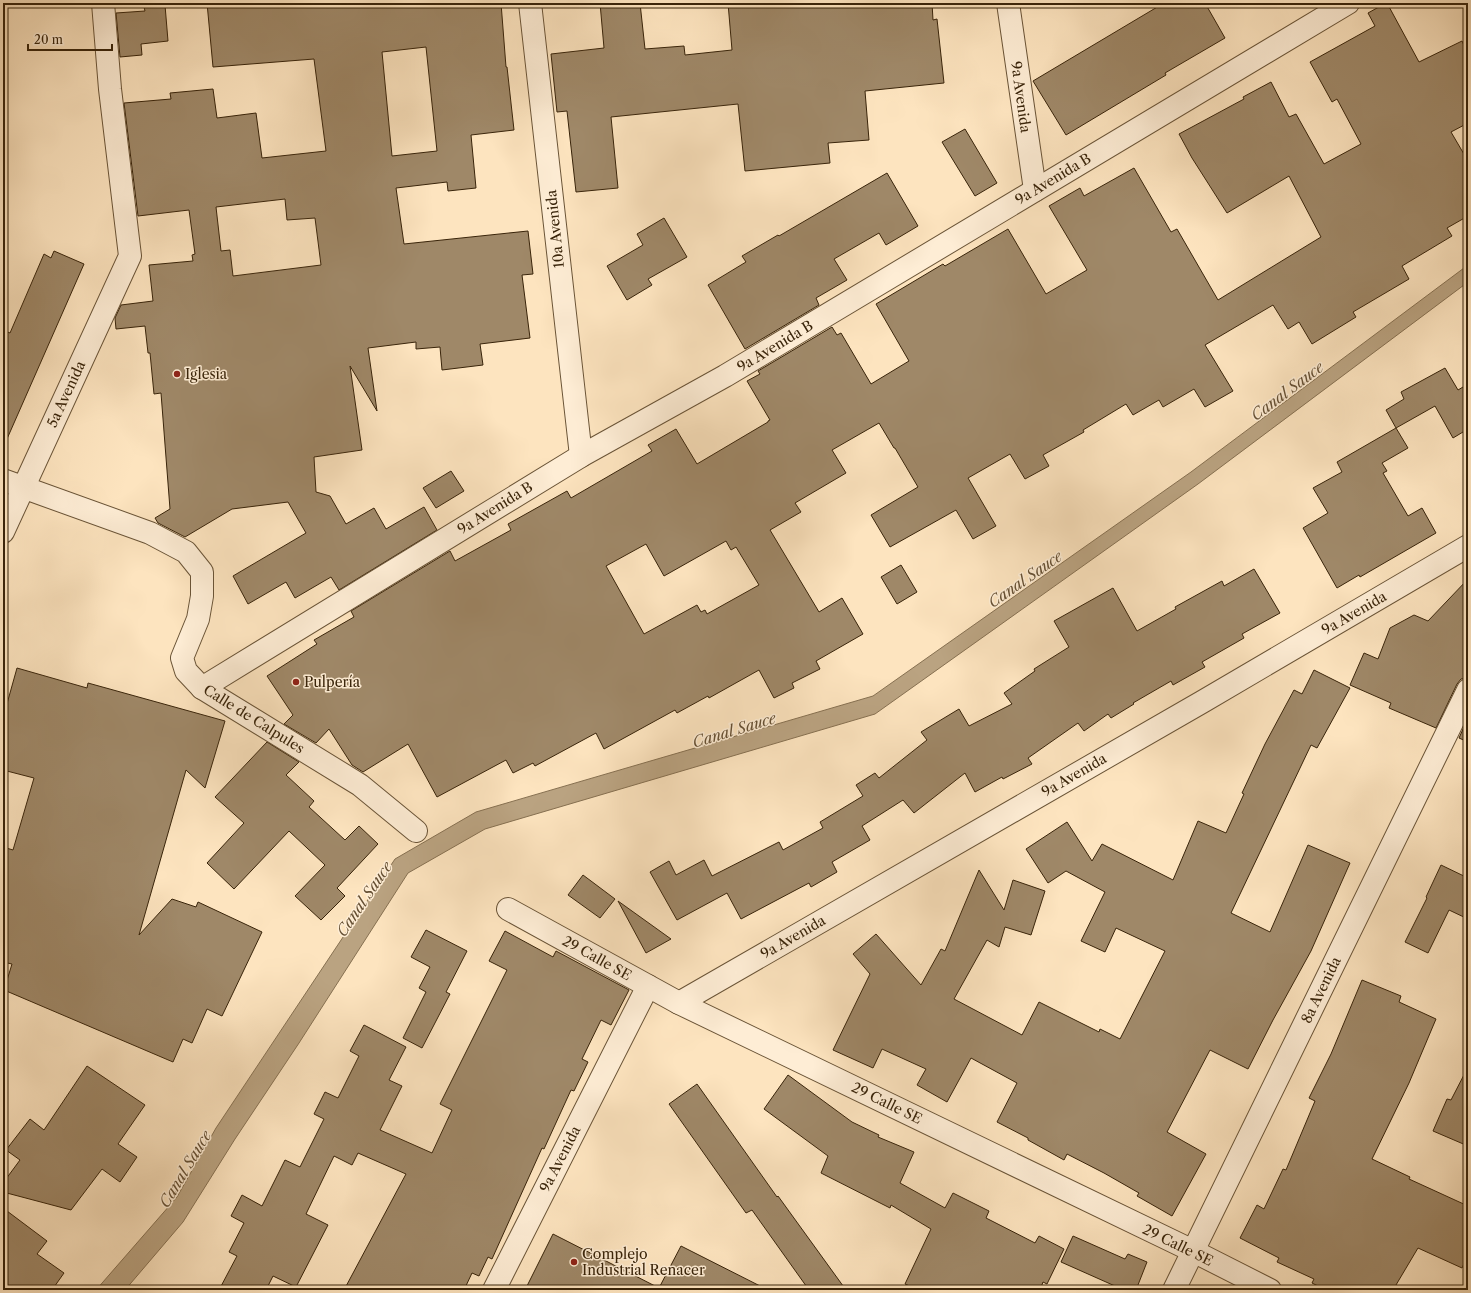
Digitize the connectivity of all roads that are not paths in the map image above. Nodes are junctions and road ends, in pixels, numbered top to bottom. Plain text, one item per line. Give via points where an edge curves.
1 (102, 3) edge
2 (530, 3) edge
3 (1008, 3) edge
4 (1348, 3) edge
5 (1035, 190) junction
6 (581, 456) junction
7 (3, 480) edge
8 (23, 488) junction
9 (3, 532) edge
10 (1468, 546) edge
11 (202, 688) junction
12 (1468, 690) edge
13 (416, 831) dead end
14 (508, 910) dead end
15 (648, 986) junction
16 (679, 1002) junction
17 (1193, 1252) junction
18 (494, 1290) edge
19 (1174, 1290) edge
20 (1270, 1290) edge

1 - 8 street, 5a Avenida via 130,256
2 - 6 street, 10a Avenida
3 - 5 street, 9a Avenida
4 - 5 street, 9a Avenida B
5 - 6 street, 9a Avenida B via 725,376
6 - 11 street, 9a Avenida B
7 - 8 street, Calle de Calpules
8 - 9 street, 5a Avenida
8 - 11 street, Calle de Calpules via 150,533 186,552 202,572 202,596 198,618 182,658 186,671
10 - 16 street, 9a Avenida via 1196,706
11 - 13 street, Calle de Calpules via 360,785
12 - 17 street, 8a Avenida
14 - 15 street, 29 Calle SE
15 - 16 street, 29 Calle SE
15 - 18 street, 9a Avenida
16 - 17 street, 29 Calle SE
17 - 19 street, 8a Avenida
17 - 20 street, 29 Calle SE

